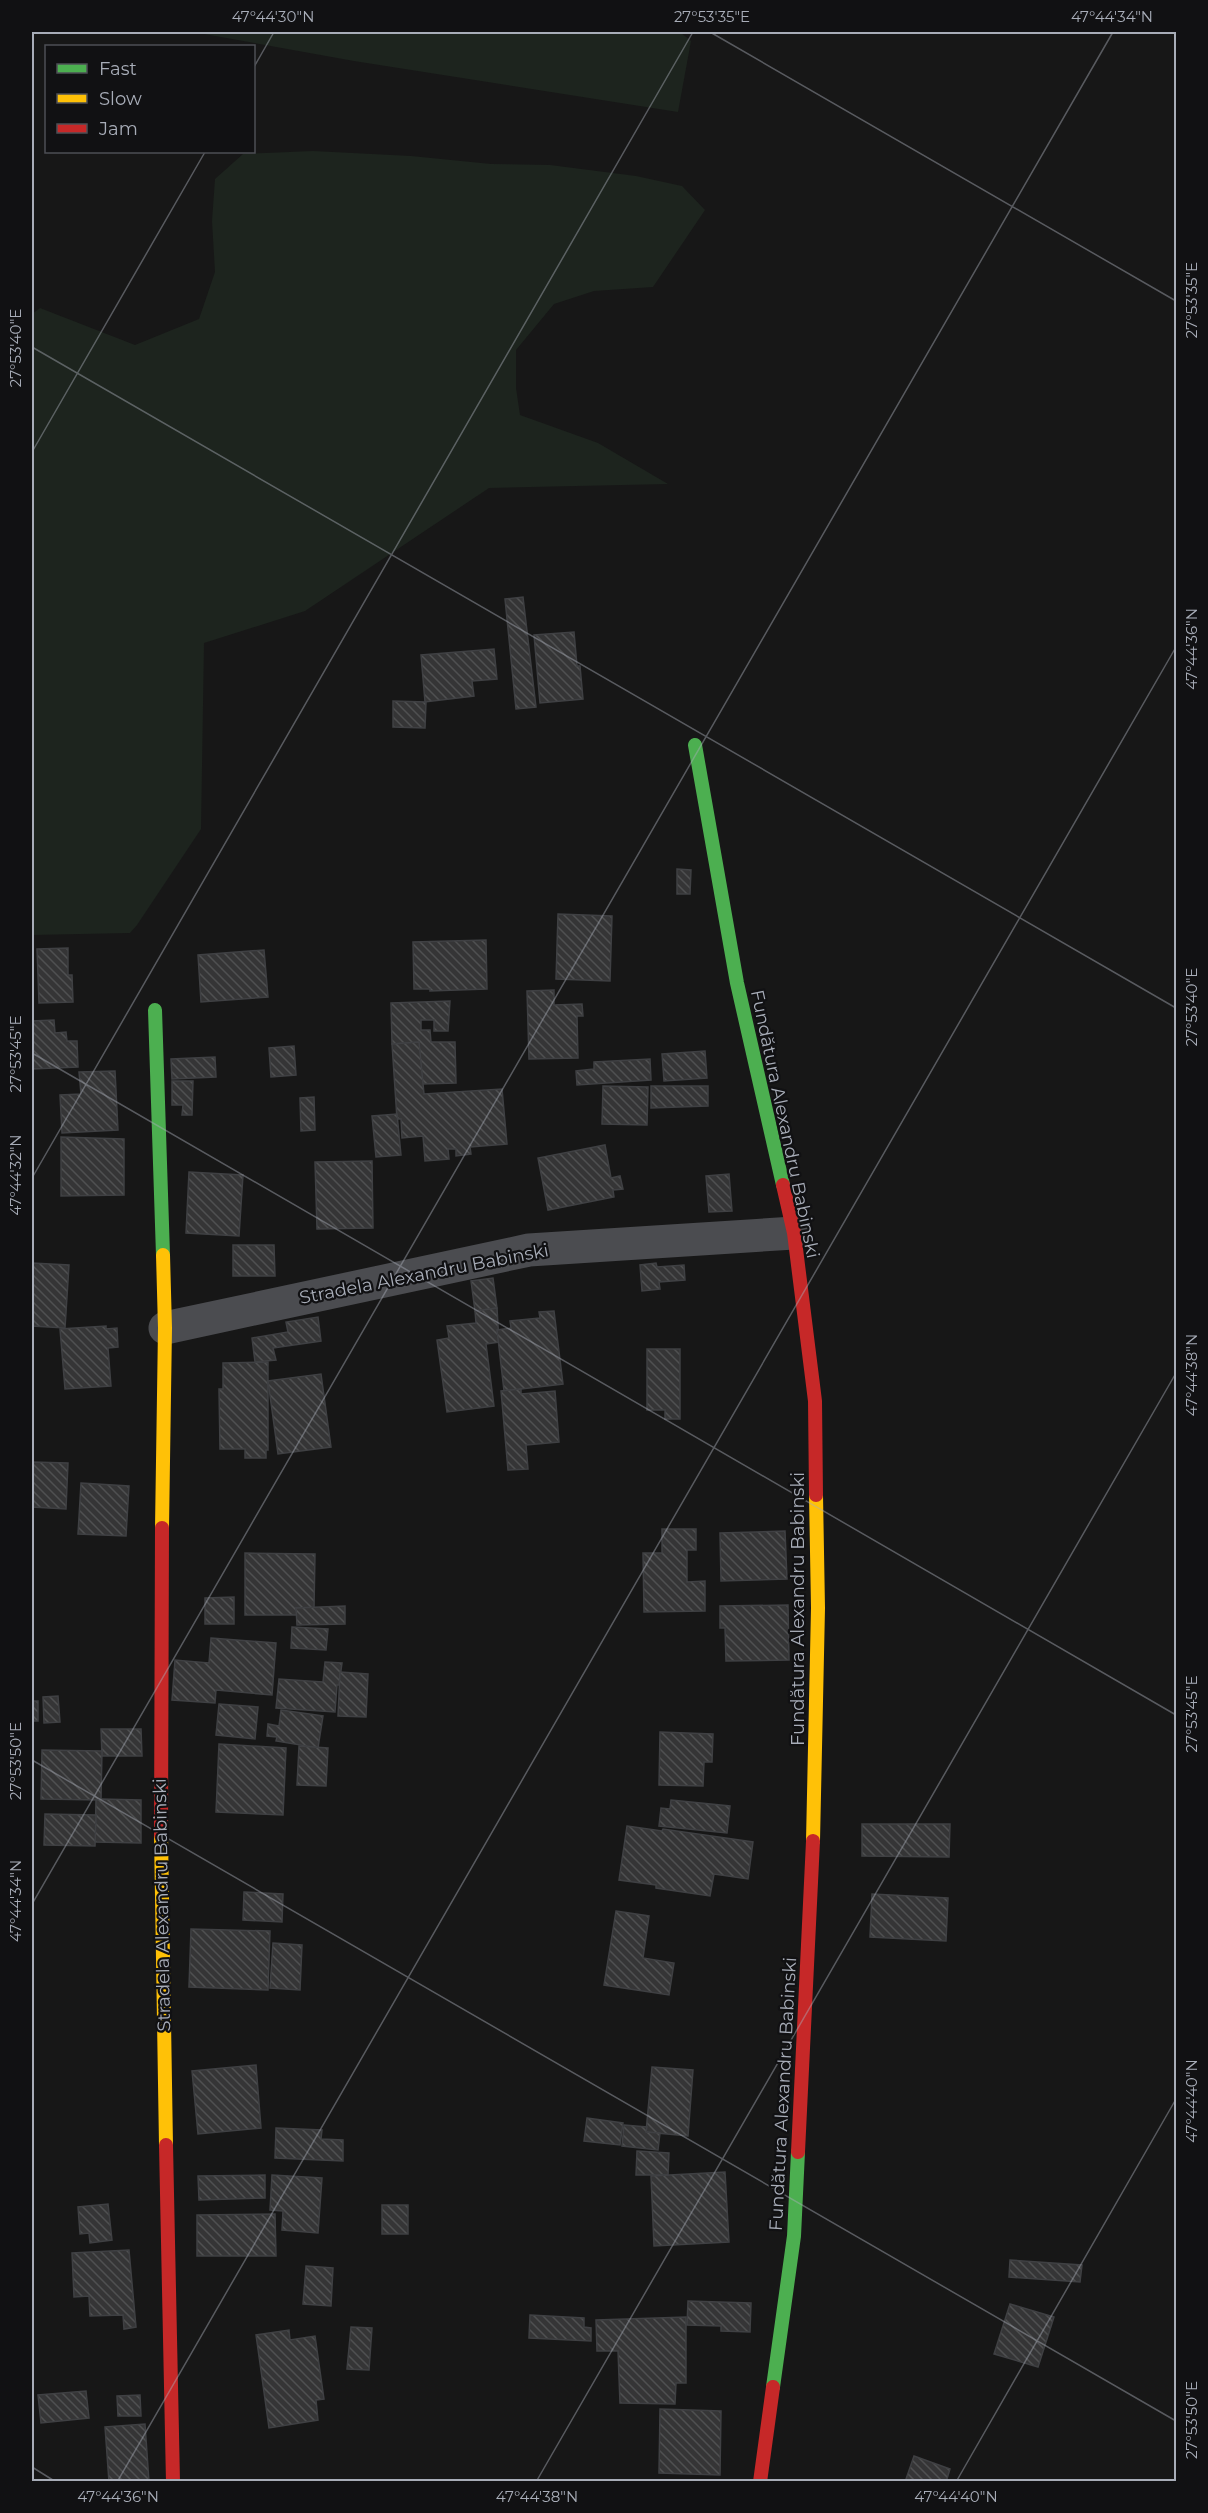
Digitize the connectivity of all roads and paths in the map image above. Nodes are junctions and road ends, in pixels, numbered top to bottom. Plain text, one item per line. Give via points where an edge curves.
1 (695, 745) dead end
2 (155, 1010) dead end
3 (794, 1233) junction
4 (165, 1328) junction
5 (173, 2481) edge
6 (759, 2481) edge

1 - 3 street, Fundătura Alexandru Babinski via 737,983
2 - 4 street, Stradela Alexandru Babinski
3 - 4 street, Stradela Alexandru Babinski via 529,1250
3 - 6 street, Fundătura Alexandru Babinski via 815,1401 816,1764 794,2236
4 - 5 street, Stradela Alexandru Babinski via 160,1706

